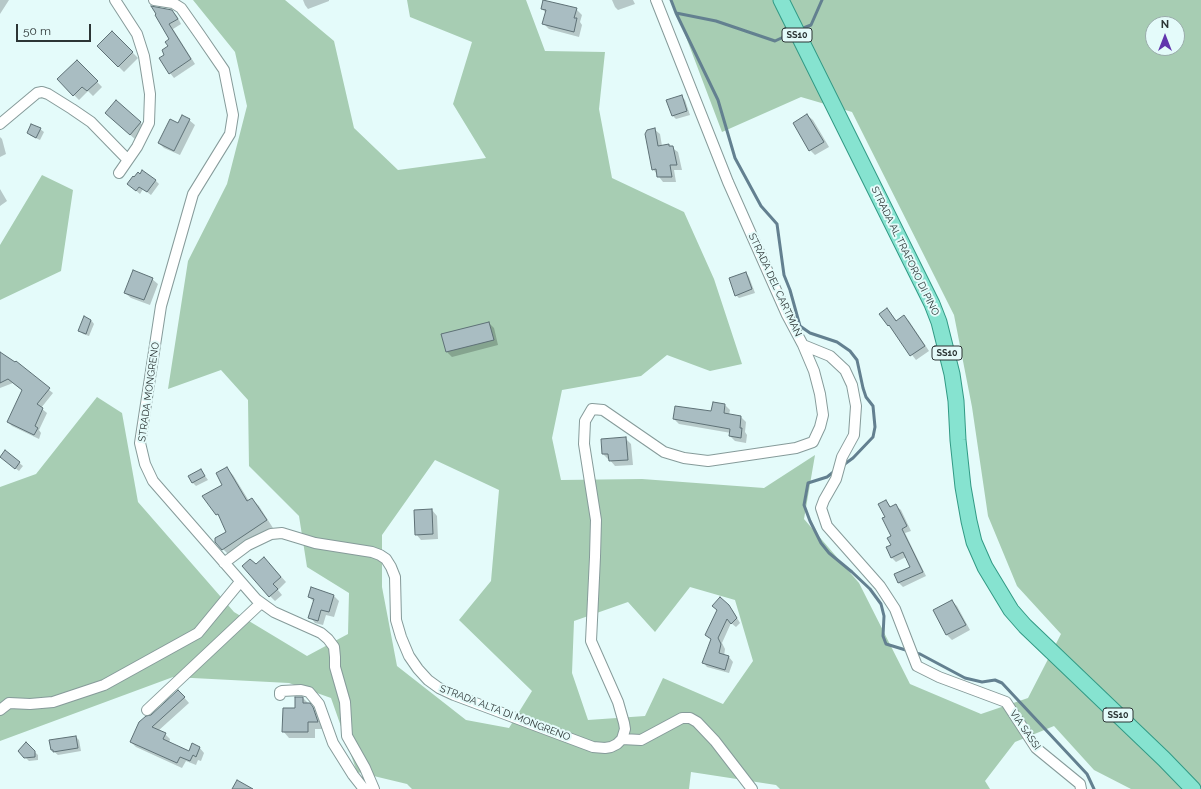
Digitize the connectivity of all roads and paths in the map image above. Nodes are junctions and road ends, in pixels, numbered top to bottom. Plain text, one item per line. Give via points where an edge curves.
1 (115, 0) edge
2 (154, 0) edge
3 (656, 0) edge
4 (781, 0) edge
5 (0, 124) edge
6 (128, 160) junction
7 (119, 173) dead end
8 (803, 345) junction
9 (224, 562) junction
10 (240, 582) junction
11 (261, 603) junction
12 (280, 695) dead end
13 (1006, 702) joint
14 (0, 710) edge
15 (147, 710) dead end
16 (622, 739) junction
17 (364, 789) edge
18 (374, 789) edge
19 (752, 789) edge
20 (1081, 789) edge
21 (1192, 789) edge

1 - 6 street via 137,34 144,56 150,94 149,123
2 - 9 street, STRADA MONGRENO via 173,3 181,8 224,70 233,115 230,134 194,194 161,306 140,443 145,464 153,481
3 - 8 street, STRADA DEL CARTMAN via 728,182
4 - 21 main road, STRADA AL TRAFORO DI PINO / SS10 via 939,322 952,374 963,487 969,521 974,542 985,567 1011,610 1025,626
5 - 6 street via 37,93 42,92 91,122
6 - 7 street
8 - 13 street, STRADA DEL CARTMAN via 830,356 845,370 852,385 856,406 854,435 821,508 827,526 880,586 895,609 917,666
8 - 16 street via 814,371 823,415 812,442 796,448 708,461 684,458 664,452 603,410 592,409 585,421 584,444 596,520 591,642 618,702 625,729
9 - 10 street, STRADA MONGRENO
9 - 16 street, STRADA ALTA DI MONGRENO via 248,545 271,534 282,533 315,544 380,555 391,566 395,577 396,620 401,638 409,656 428,680 454,695 593,747 611,747
10 - 11 street, STRADA MONGRENO
10 - 14 street via 198,633 104,684 53,702 9,703
11 - 15 street
11 - 18 street, STRADA MONGRENO via 274,612 320,633 334,647 335,667 345,702 348,736
12 - 17 street via 282,691 309,692 319,704 333,743
13 - 20 street, VIA SASSI via 1036,748 1080,784
16 - 19 street, STRADA ALTA DI MONGRENO via 641,740 682,718 690,718 715,741

